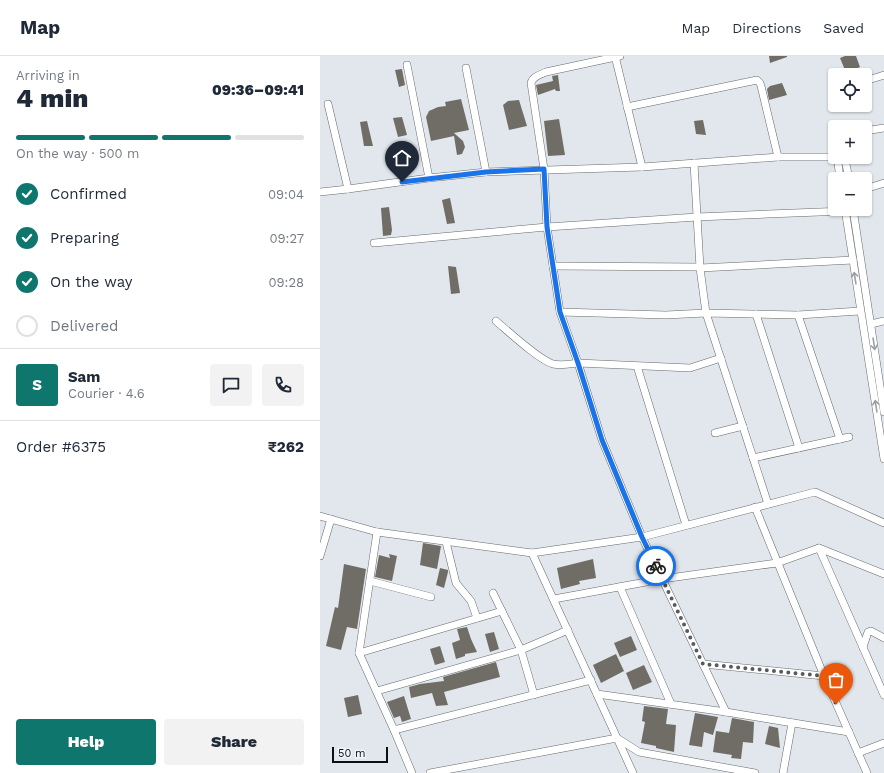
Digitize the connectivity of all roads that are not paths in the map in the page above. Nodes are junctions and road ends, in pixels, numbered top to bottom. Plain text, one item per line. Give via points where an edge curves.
1 (617, 56) edge
2 (406, 65) dead end
3 (466, 68) dead end
4 (884, 75) edge
5 (872, 79) edge
6 (328, 104) dead end
7 (627, 107) junction
8 (884, 128) edge
9 (872, 130) edge
10 (778, 157) junction
11 (828, 157) edge
12 (694, 163) junction
13 (642, 167) junction
14 (544, 169) junction
15 (486, 172) junction
16 (429, 178) junction
17 (884, 183) edge
18 (872, 187) edge
19 (348, 189) junction
20 (320, 192) edge
21 (828, 212) edge
22 (846, 216) edge
23 (854, 216) edge
24 (697, 217) junction
25 (547, 227) junction
26 (374, 243) dead end
27 (853, 260) junction
28 (553, 266) junction
29 (700, 267) junction
30 (860, 311) junction
31 (560, 312) junction
32 (706, 313) junction
33 (756, 314) junction
34 (798, 314) junction
35 (496, 321) dead end
36 (884, 321) edge
37 (871, 324) junction
38 (721, 358) junction
39 (578, 363) junction
40 (638, 366) junction
41 (881, 376) edge
42 (884, 412) edge
43 (743, 426) junction
44 (715, 433) dead end
45 (849, 437) dead end
46 (840, 439) junction
47 (799, 448) junction
48 (753, 458) junction
49 (884, 459) edge
50 (768, 504) junction
51 (755, 508) junction
52 (320, 516) edge
53 (331, 519) junction
54 (884, 523) edge
55 (686, 525) junction
56 (377, 532) junction
57 (642, 537) junction
58 (446, 542) junction
59 (819, 548) junction
60 (532, 553) junction
61 (320, 556) edge
62 (777, 563) junction
63 (884, 574) edge
64 (662, 579) junction
65 (370, 582) junction
66 (620, 587) junction
67 (493, 593) dead end
68 (431, 597) dead end
69 (554, 599) junction
70 (502, 611) junction
71 (477, 618) junction
72 (568, 630) junction
73 (884, 638) edge
74 (863, 647) junction
75 (521, 650) junction
76 (359, 653) junction
77 (703, 664) junction
78 (824, 676) junction
79 (591, 680) junction
80 (377, 691) junction
81 (597, 694) junction
82 (534, 695) junction
83 (884, 695) edge
84 (671, 704) junction
85 (726, 712) junction
86 (792, 723) junction
87 (394, 730) junction
88 (848, 732) junction
89 (618, 738) junction
90 (884, 743) edge
91 (858, 753) junction
92 (412, 773) edge
93 (430, 773) edge
94 (633, 773) edge
95 (755, 773) edge
96 (783, 773) edge
97 (867, 773) edge

1 - 7 street
1 - 14 street via 546,72 532,79 530,86
2 - 16 street
3 - 15 street
4 - 5 street
6 - 19 street
7 - 10 street via 757,80 761,86
7 - 13 street
8 - 9 street
10 - 11 street
10 - 12 street
12 - 13 street
12 - 24 street
13 - 14 street
14 - 15 street
14 - 25 street
15 - 16 street
16 - 19 street
17 - 18 street
19 - 20 street
21 - 24 street
22 - 27 street
23 - 37 street
24 - 25 street
24 - 29 street
25 - 26 street
25 - 28 street
27 - 29 street
30 -> 27 street
28 - 29 street
28 - 31 street
29 - 32 street
30 - 34 street
49 -> 30 street
31 - 32 street via 666,315
31 - 39 street
32 - 33 street
32 - 38 street
33 - 34 street
33 - 47 street
34 - 46 street
35 - 39 street via 547,362 561,365
36 - 37 street
37 -> 41 street
38 - 40 street via 690,368
38 - 43 street
39 - 40 street
39 - 57 street via 602,440
40 - 55 street
41 - 42 street
43 - 44 street
43 - 48 street
45 - 46 street
46 - 47 street
47 - 48 street
48 - 50 street
50 - 51 street
50 - 54 street via 815,492
51 - 55 street
51 - 62 street
52 - 53 street
53 - 56 street
53 - 61 street
55 - 57 street
56 - 58 street
56 - 65 street
57 - 60 street
57 - 64 street
58 - 60 street
58 - 71 street via 456,583 471,601
59 - 62 street
59 - 63 street
59 - 74 street
60 - 69 street
62 - 64 street
62 - 78 street
64 - 66 street
64 - 77 street
65 - 68 street
65 - 76 street
66 - 69 street
66 - 84 street
67 - 70 street
69 - 72 street
70 - 71 street
70 - 75 street
71 - 76 street
72 - 75 street
72 - 79 street
73 - 74 street via 868,632
74 - 83 street
75 - 80 street
75 - 82 street
76 - 80 street
77 - 78 street
77 - 85 street
78 - 88 street
79 - 81 street
79 - 82 street
80 - 87 street
81 - 84 street
81 - 89 street
82 - 87 street
84 - 85 street
85 - 86 street
86 - 88 street
86 - 96 street
87 - 92 street
88 - 91 street
89 - 93 street
89 - 94 street
89 - 95 street via 639,752
90 - 91 street
91 - 97 street

